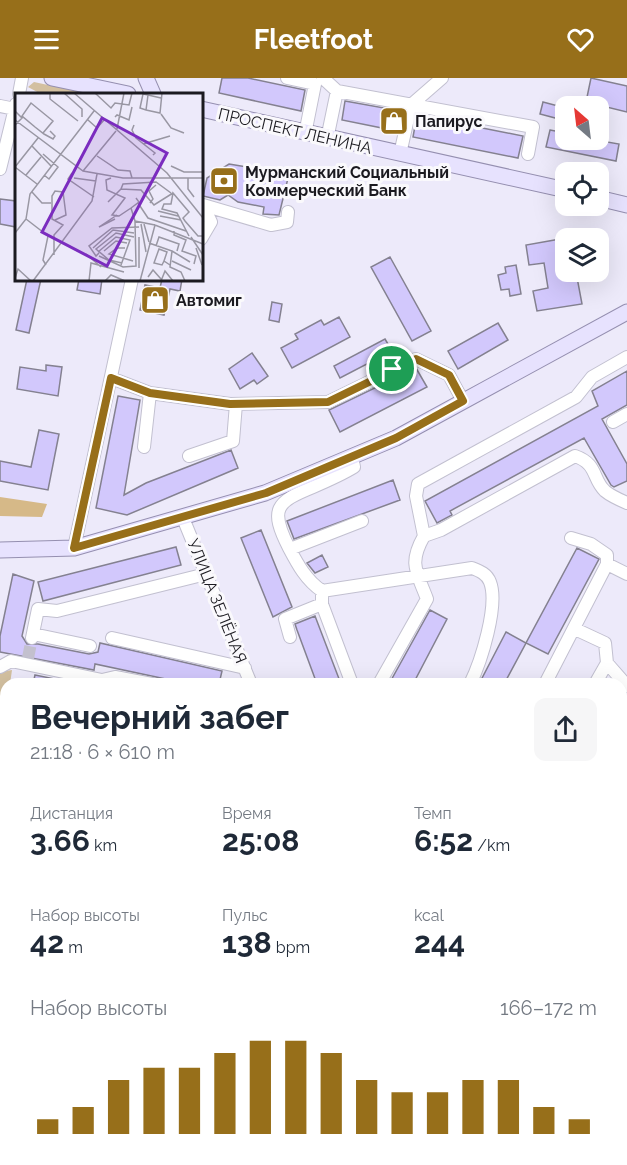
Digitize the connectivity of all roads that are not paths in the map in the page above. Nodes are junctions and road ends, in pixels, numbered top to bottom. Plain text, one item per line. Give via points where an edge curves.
1 (22, 78) edge
2 (52, 78) edge
3 (146, 78) edge
4 (287, 78) edge
5 (323, 78) edge
6 (442, 78) edge
7 (337, 91) junction
8 (19, 93) edge
9 (123, 93) edge
10 (153, 93) edge
11 (411, 105) junction
12 (0, 106) edge
13 (15, 107) edge
14 (202, 109) edge
15 (15, 111) edge
16 (305, 134) junction
17 (327, 139) junction
18 (400, 154) junction
19 (528, 154) dead end
20 (0, 170) edge
21 (555, 188) edge
22 (609, 201) edge
23 (202, 204) edge
24 (627, 205) edge
25 (288, 212) dead end
26 (202, 237) edge
27 (132, 280) edge
28 (627, 312) edge
29 (627, 357) edge
30 (111, 378) junction
31 (150, 393) junction
32 (463, 401) junction
33 (236, 404) junction
34 (627, 414) edge
35 (613, 422) dead end
36 (144, 447) dead end
37 (189, 456) dead end
38 (351, 458) junction
39 (627, 503) edge
40 (183, 518) junction
41 (362, 521) dead end
42 (424, 536) junction
43 (571, 538) dead end
44 (74, 548) junction
45 (290, 549) junction
46 (0, 550) edge
47 (607, 564) junction
48 (206, 574) junction
49 (627, 574) edge
50 (415, 575) junction
51 (322, 598) junction
52 (575, 629) junction
53 (290, 637) dead end
54 (112, 638) dead end
55 (90, 646) dead end
56 (607, 663) junction
57 (0, 667) edge
58 (245, 668) junction
59 (94, 678) edge
60 (249, 678) edge
61 (350, 678) edge
62 (382, 678) edge
63 (472, 678) edge
64 (548, 678) edge
65 (599, 678) edge
66 (620, 678) edge

1 - 8 street
2 - 9 main road
3 - 10 main road
4 - 16 street via 315,84
5 - 7 street
6 - 11 street
7 - 11 street
7 - 17 street
11 - 18 street
11 - 19 street via 533,127
12 - 13 street
14 - 16 main road, ПРОСПЕКТ ЛЕНИНА
15 - 20 street
16 - 17 main road, ПРОСПЕКТ ЛЕНИНА
17 - 18 main road, ПРОСПЕКТ ЛЕНИНА
18 - 21 main road, ПРОСПЕКТ ЛЕНИНА
22 - 24 main road
23 - 25 street via 272,225 286,222
23 - 26 street via 211,222
27 - 30 street
28 - 32 main road
29 - 42 street via 592,377 576,397 418,484 416,496
30 - 31 street
30 - 44 street
31 - 33 street
31 - 36 street
32 - 33 street via 449,375 416,359 328,402
32 - 38 main road
33 - 37 street via 232,441
34 - 35 street
38 - 40 main road via 266,493
38 - 45 street via 354,467 282,501 279,524
39 - 42 street via 604,491 596,472 575,456
40 - 44 main road
40 - 48 street, УЛИЦА ЗЕЛЁНАЯ
41 - 45 street
42 - 50 street via 415,551
43 - 47 street via 591,544 607,555
44 - 46 main road
45 - 51 street
47 - 49 street
47 - 52 street
48 - 55 street via 57,611 38,609 33,636
48 - 58 street, УЛИЦА ЗЕЛЁНАЯ
50 - 51 street
50 - 62 street via 428,599
50 - 63 street via 472,568 490,580 494,597
51 - 53 street via 285,619
51 - 61 street
52 - 56 street via 605,643
52 - 64 street
54 - 58 street
56 - 65 street
56 - 66 street
57 - 59 street via 11,660 28,661
58 - 60 street, УЛИЦА ЗЕЛЁНАЯ

